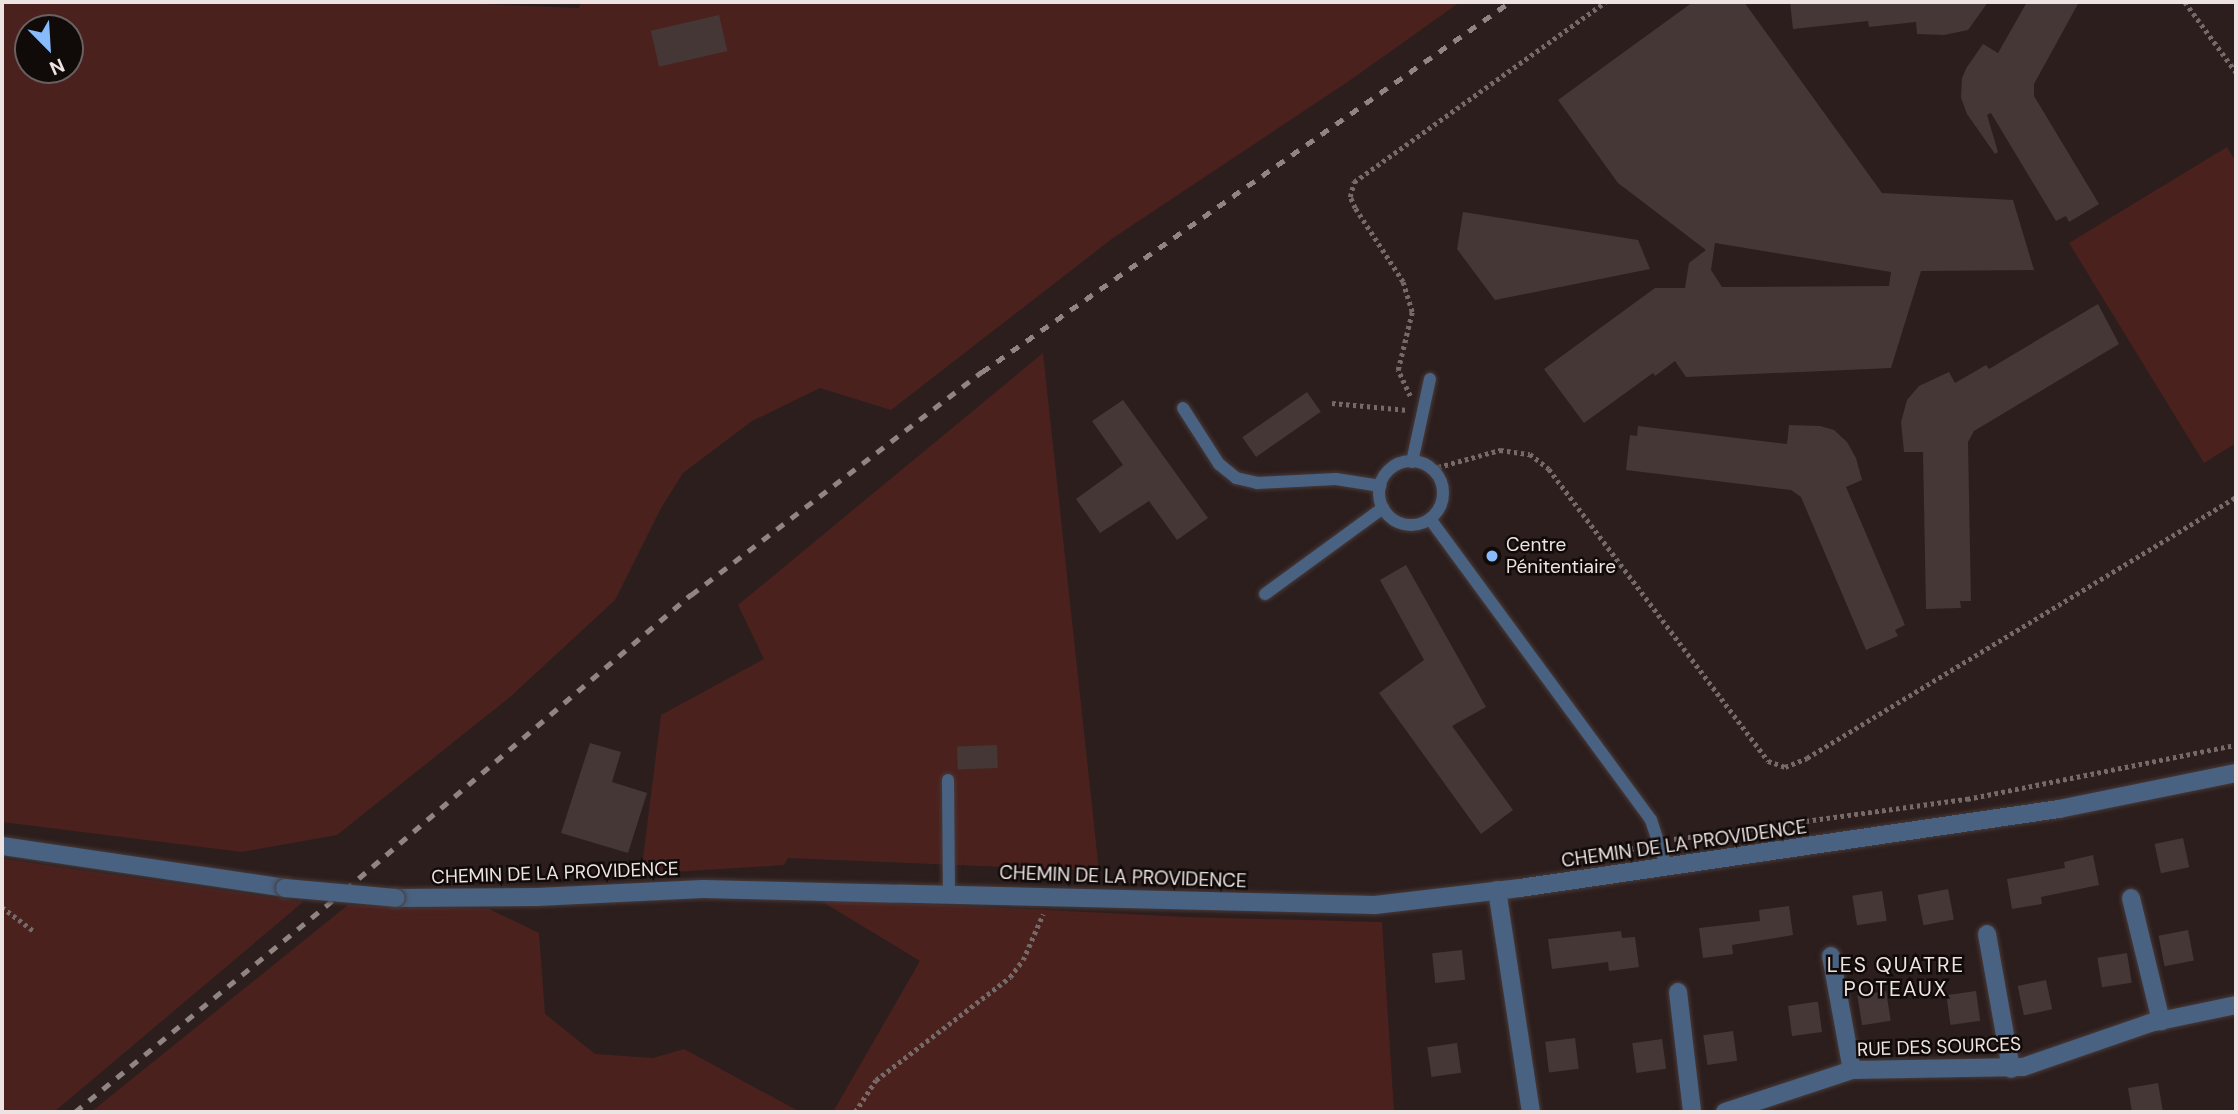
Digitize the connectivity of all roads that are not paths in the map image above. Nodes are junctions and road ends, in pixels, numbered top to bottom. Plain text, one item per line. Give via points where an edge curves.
1 (1430, 379) dead end
2 (1183, 408) dead end
3 (1412, 462) junction
4 (1380, 486) junction
5 (1383, 508) junction
6 (1430, 519) junction
7 (1265, 594) dead end
8 (2236, 772) edge
9 (948, 780) dead end
10 (2, 846) edge
11 (1667, 868) junction
12 (1497, 890) junction
13 (949, 893) junction
14 (2131, 898) dead end
15 (1987, 934) dead end
16 (1831, 956) dead end
17 (1678, 992) dead end
18 (2236, 1005) edge
19 (2161, 1021) junction
20 (2011, 1069) junction
21 (1852, 1070) junction
22 (1531, 1112) edge
23 (1692, 1112) edge
24 (1725, 1112) edge

1 - 3 lane
2 - 4 lane via 1219,464 1236,478 1257,483 1336,479
3 - 4 lane via 1391,468
3 - 6 lane via 1431,468 1442,484 1441,503
4 - 5 lane
5 - 6 lane via 1390,517 1409,525
5 - 7 lane
6 - 11 lane via 1651,820
8 - 11 street, CHEMIN DE LA PROVIDENCE via 2059,810
9 - 13 lane
10 - 13 street, CHEMIN DE LA PROVIDENCE, bridge via 285,888 396,898 703,889
11 - 12 street, CHEMIN DE LA PROVIDENCE
12 - 13 street, CHEMIN DE LA PROVIDENCE via 1375,905
12 - 22 street
14 - 19 street
15 - 20 street
16 - 21 street
17 - 23 street
18 - 19 street, RUE DES SOURCES
19 - 20 street, RUE DES SOURCES
20 - 21 street, RUE DES SOURCES
21 - 24 street, RUE DES SOURCES

